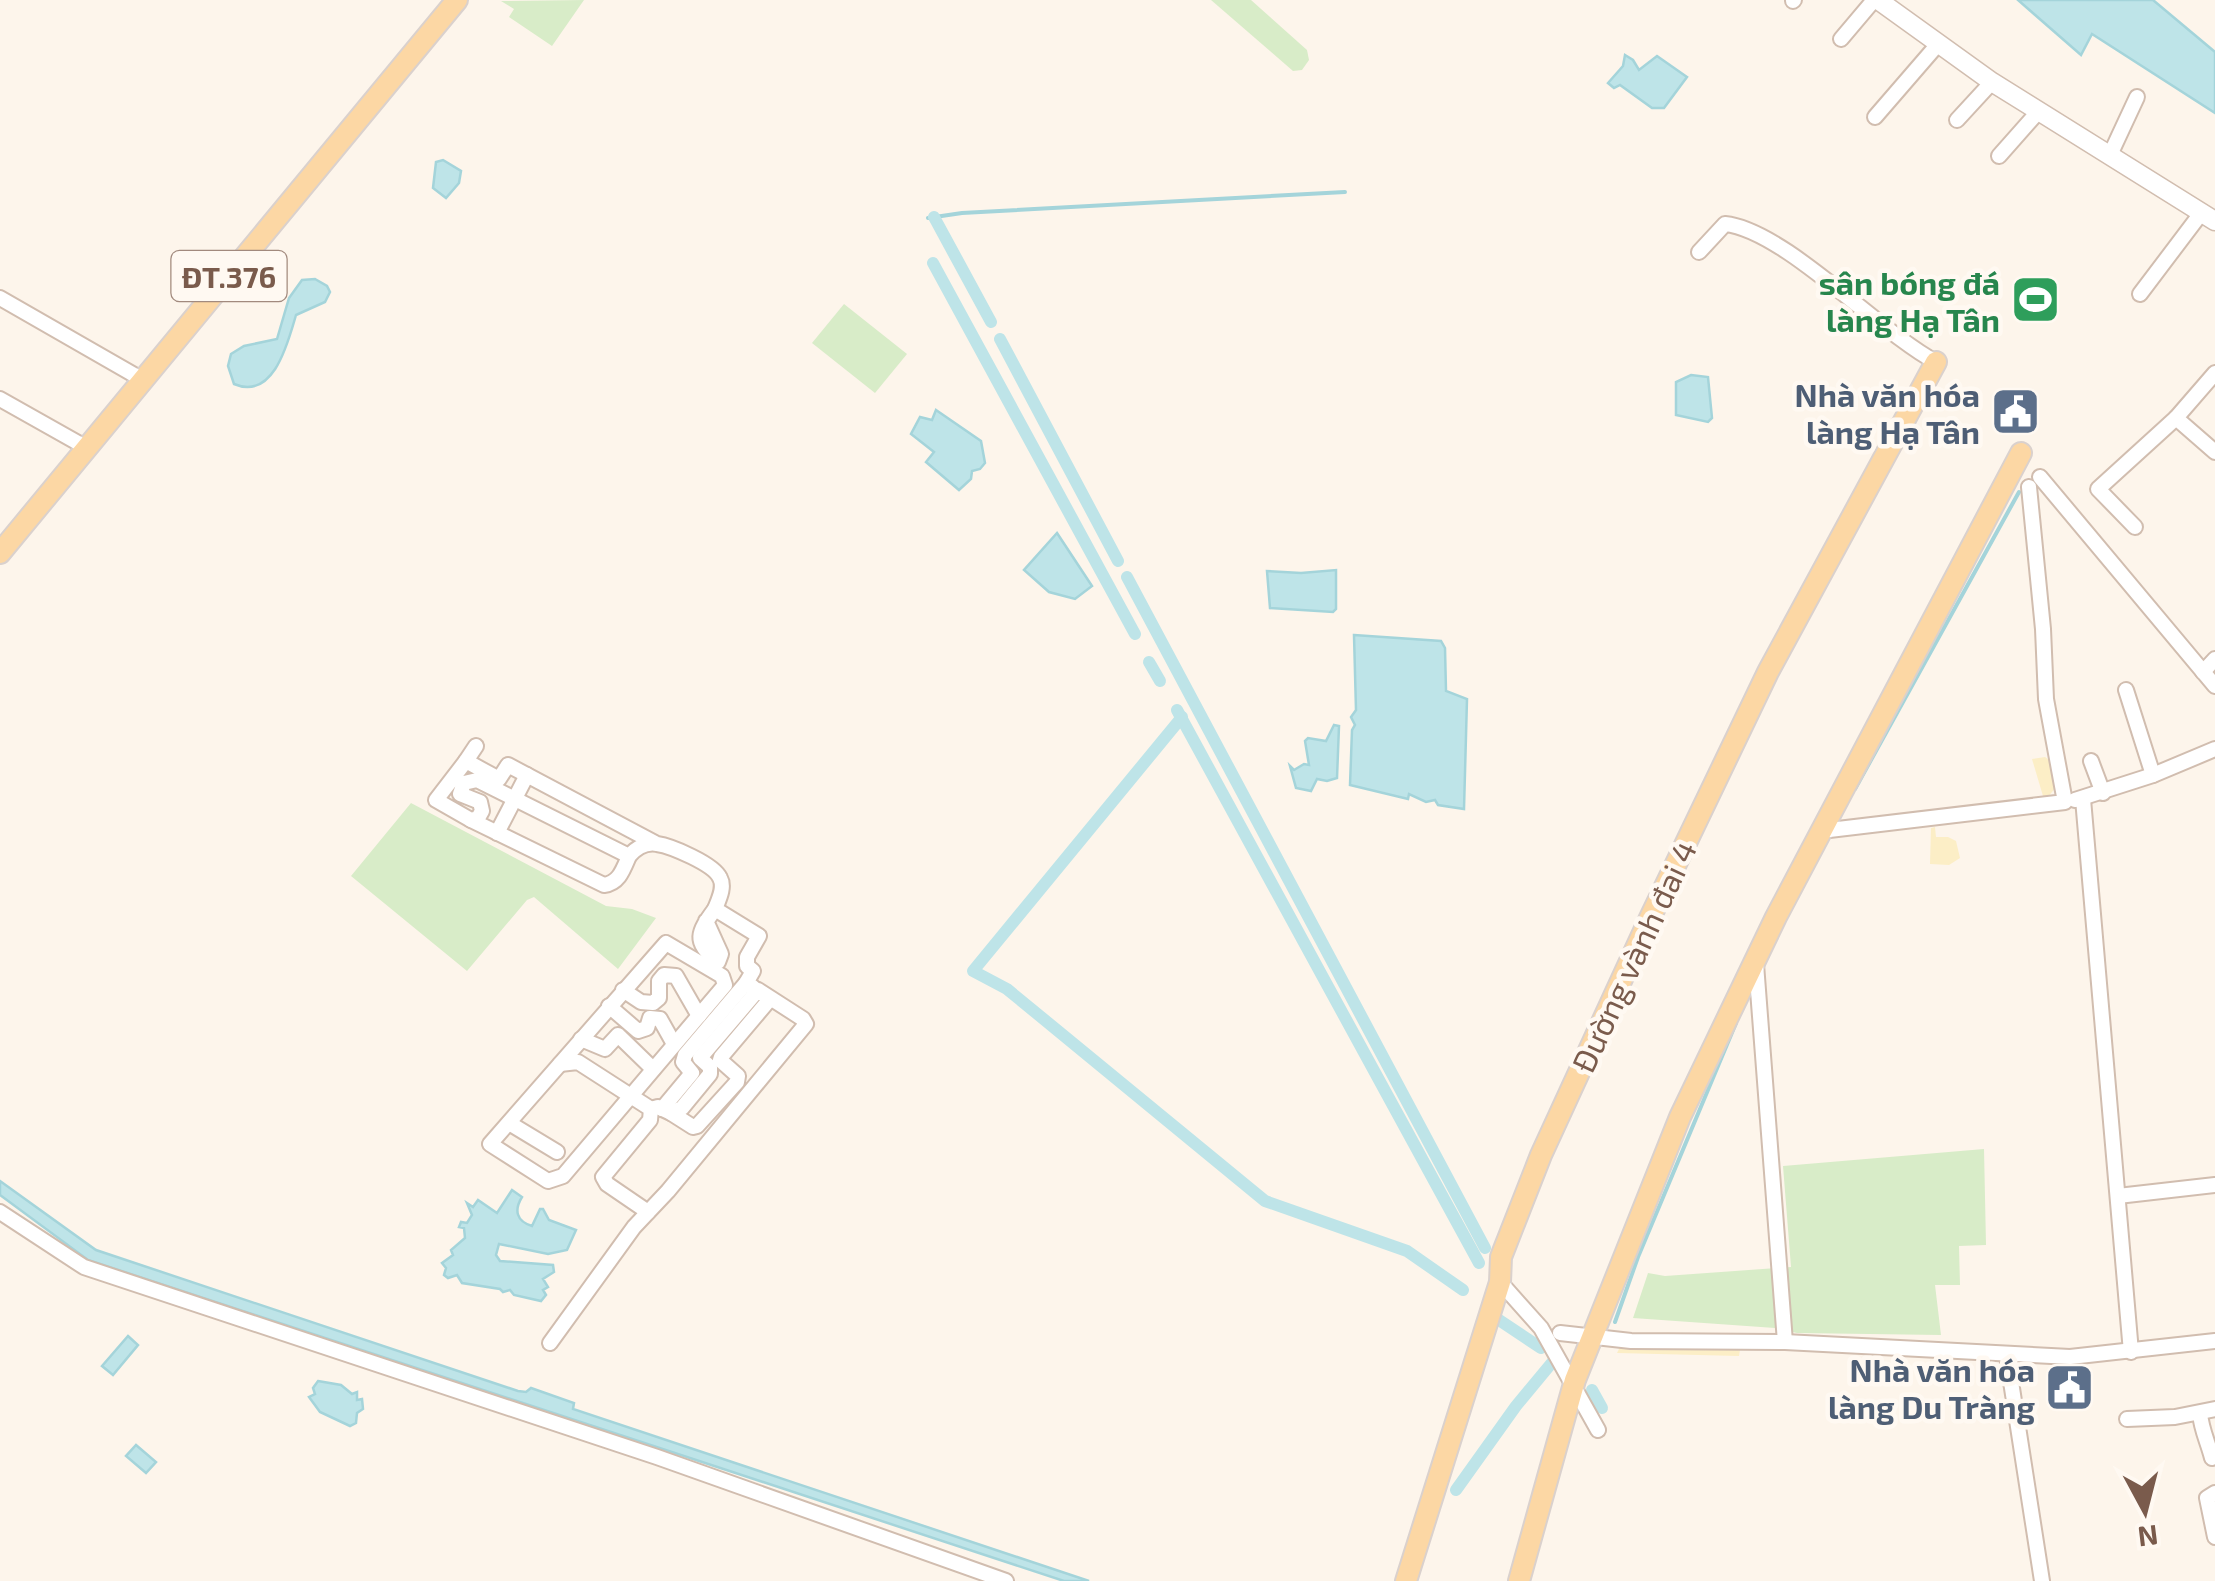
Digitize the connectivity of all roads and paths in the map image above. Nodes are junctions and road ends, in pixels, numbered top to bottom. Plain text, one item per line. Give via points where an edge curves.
1 (457, 0) edge
2 (1876, 0) edge
3 (1840, 39) dead end
4 (1939, 44) junction
5 (1992, 82) junction
6 (2136, 97) dead end
7 (2038, 112) junction
8 (1875, 118) dead end
9 (1957, 120) dead end
10 (2110, 155) junction
11 (1999, 156) dead end
12 (2208, 217) edge
13 (1699, 252) dead end
14 (2140, 294) dead end
15 (0, 298) edge
16 (1936, 362) joint
17 (2215, 373) edge
18 (143, 380) junction
19 (0, 399) edge
20 (2176, 418) junction
21 (87, 448) junction
22 (2215, 452) edge
23 (2022, 453) dead end
24 (2135, 528) dead end
25 (0, 553) edge
26 (2215, 659) edge
27 (2203, 672) junction
28 (2215, 686) edge
29 (2126, 690) dead end
30 (476, 746) dead end
31 (2215, 749) edge
32 (2091, 761) dead end
33 (466, 762) junction
34 (527, 775) junction
35 (2153, 775) junction
36 (2103, 793) junction
37 (512, 798) junction
38 (2083, 800) junction
39 (2065, 802) junction
40 (471, 820) junction
41 (1821, 831) junction
42 (497, 833) junction
43 (655, 843) junction
44 (629, 856) junction
45 (1755, 960) junction
46 (623, 990) junction
47 (758, 991) junction
48 (609, 1006) junction
49 (699, 1016) junction
50 (578, 1042) junction
51 (674, 1044) junction
52 (578, 1062) junction
53 (560, 1064) junction
54 (653, 1069) junction
55 (630, 1094) junction
56 (661, 1110) junction
57 (509, 1123) junction
58 (557, 1152) dead end
59 (2215, 1185) edge
60 (2118, 1196) junction
61 (0, 1212) edge
62 (648, 1212) junction
63 (1500, 1282) junction
64 (1593, 1336) junction
65 (1555, 1338) junction
66 (2215, 1341) edge
67 (550, 1342) dead end
68 (1785, 1342) junction
69 (2007, 1356) junction
70 (2127, 1358) junction
71 (1574, 1384) junction
72 (2208, 1411) edge
73 (2127, 1419) dead end
74 (1598, 1430) dead end
75 (2212, 1458) dead end
76 (2215, 1492) edge
77 (2212, 1510) edge
78 (2215, 1537) edge
79 (1006, 1581) edge
80 (1406, 1581) edge
81 (1519, 1581) edge
82 (2042, 1581) edge

1 - 18 main road, ĐT.376
2 - 3 street
2 - 4 street
4 - 5 street
4 - 8 street
5 - 7 street
5 - 9 street
6 - 10 street
7 - 10 street
7 - 11 street
10 - 12 street
12 - 14 street
13 - 16 street via 1725,224 1736,225 1782,250
15 - 18 street
16 - 63 main road, Đường vành đai 4 via 1768,672 1649,920 1541,1155 1501,1257
17 - 20 street
18 - 21 main road, ĐT.376
19 - 21 street
20 - 22 street
20 - 24 street via 2098,489
21 - 25 main road, ĐT.376
23 - 41 main road
26 - 27 street
27 - 28 street
27 - 39 street via 2034,482 2046,699
29 - 35 street
30 - 33 street
31 - 35 street
32 - 36 street
33 - 34 street via 499,779 508,765
33 - 40 street via 436,800
34 - 37 street
34 - 43 street
35 - 36 street
36 - 38 street
37 - 40 street via 476,780 464,783 460,794 480,802 482,811
37 - 42 street
37 - 44 street
38 - 39 street
38 - 60 street
39 - 41 street
40 - 42 street
41 - 45 main road
42 - 44 street via 604,885 620,876
43 - 44 street
43 - 47 street via 715,871 723,886 711,915 759,936 747,958
45 - 64 main road via 1680,1117
45 - 68 street
46 - 48 street
46 - 49 street via 654,1003 659,981 676,976
46 - 49 street via 666,943 726,980
47 - 56 street via 700,1058 710,1074 682,1108
47 - 56 street via 720,1060 738,1082 693,1128
47 - 62 street via 806,1024
48 - 50 street
48 - 51 street via 638,1031 650,1018 660,1019
49 - 51 street
50 - 52 street
50 - 53 street
50 - 54 street via 605,1048 618,1035
51 - 54 street
52 - 53 street
52 - 55 street
53 - 57 street
54 - 55 street
55 - 56 street
55 - 57 street via 554,1180 490,1144
56 - 62 street via 603,1176
57 - 58 street
59 - 60 street
60 - 70 street
61 - 79 street via 84,1266
62 - 67 street
63 - 65 street
63 - 80 main road, Đường vành đai 4
64 - 65 street
64 - 68 street
64 - 71 main road
65 - 71 street
66 - 70 street
68 - 69 street
69 - 70 street
69 - 82 street
71 - 74 street
71 - 81 main road
72 - 73 street
72 - 75 street via 2201,1430
76 - 77 street via 2207,1498
77 - 78 street

